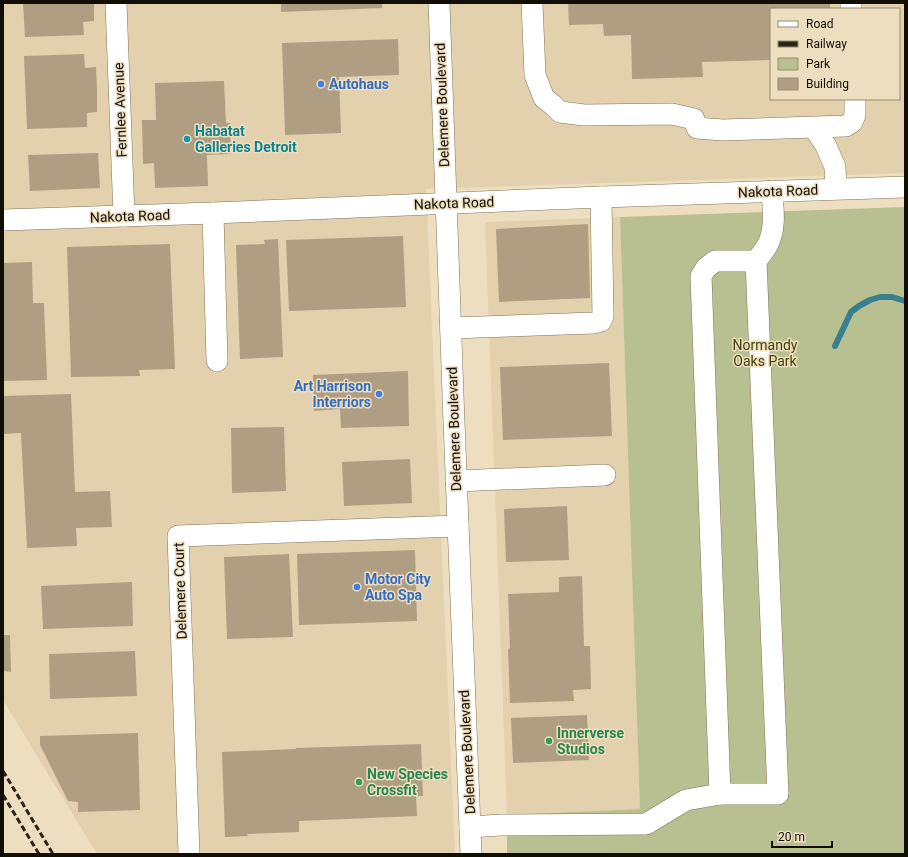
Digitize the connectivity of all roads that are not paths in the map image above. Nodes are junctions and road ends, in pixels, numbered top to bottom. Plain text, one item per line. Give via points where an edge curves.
1 (116, 3) edge
2 (439, 3) edge
3 (532, 3) edge
4 (855, 100) edge
5 (814, 128) junction
6 (905, 187) edge
7 (836, 189) junction
8 (772, 191) junction
9 (601, 197) junction
10 (445, 204) junction
11 (213, 213) junction
12 (124, 216) junction
13 (3, 220) edge
14 (756, 262) junction
15 (450, 328) junction
16 (217, 361) dead end
17 (606, 475) dead end
18 (456, 480) junction
19 (458, 526) junction
20 (720, 794) junction
21 (470, 827) junction
22 (189, 854) edge
23 (471, 854) edge

1 - 12 street, Fernlee Avenue
2 - 10 street, Delemere Boulevard
3 - 5 street via 535,74 544,98 560,112 672,114 694,119 696,128 722,130
4 - 5 street via 855,115 852,122 846,126
5 - 7 street via 826,146 835,167
6 - 7 street, Nakota Road
7 - 8 street, Nakota Road
8 - 9 street, Nakota Road
8 - 14 street via 772,233
9 - 10 street, Nakota Road
9 - 15 street via 601,321
10 - 11 street, Nakota Road
10 - 15 street, Delemere Boulevard
11 - 12 street, Nakota Road
11 - 16 street
12 - 13 street, Nakota Road
14 - 20 street via 715,262 706,268 701,276
14 - 20 street via 778,794
15 - 18 street, Delemere Boulevard
17 - 18 street
18 - 19 street, Delemere Boulevard
19 - 21 street, Delemere Boulevard
19 - 22 street, Delemere Court via 178,536
20 - 21 street via 686,800 646,824
21 - 23 street, Delemere Boulevard

